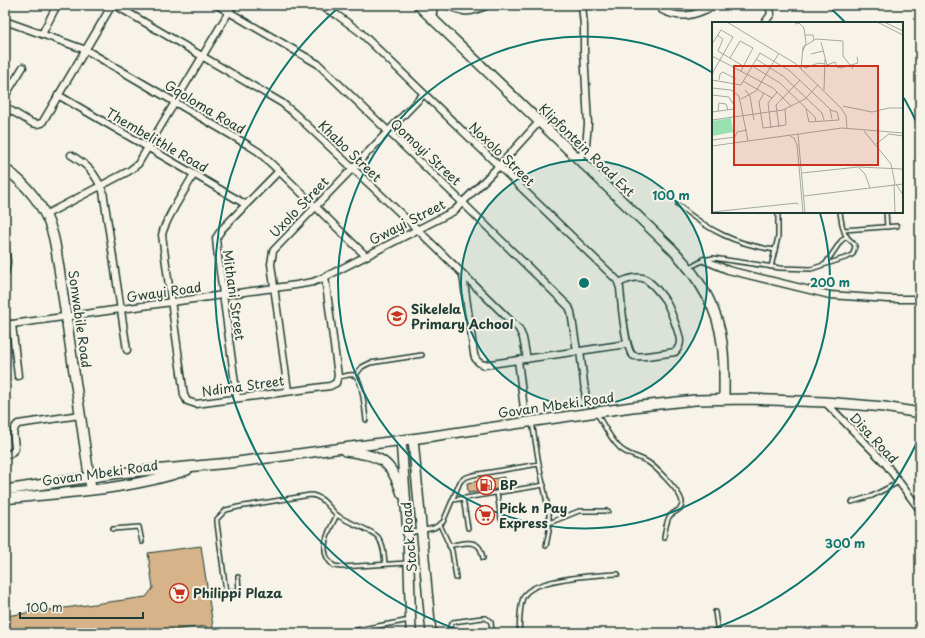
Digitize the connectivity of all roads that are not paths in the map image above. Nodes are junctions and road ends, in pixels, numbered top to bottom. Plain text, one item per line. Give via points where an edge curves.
1 (57, 5) edge
2 (112, 5) edge
3 (115, 5) edge
4 (217, 5) edge
5 (233, 5) edge
6 (319, 5) edge
7 (418, 5) edge
8 (434, 5) edge
9 (447, 5) edge
10 (488, 5) edge
11 (588, 5) edge
12 (661, 5) edge
13 (717, 5) edge
14 (769, 5) edge
15 (582, 8) edge
16 (228, 12) junction
17 (432, 19) junction
18 (5, 21) edge
19 (766, 21) dead end
20 (42, 34) junction
21 (86, 50) junction
22 (203, 56) junction
23 (23, 67) dead end
24 (5, 81) edge
25 (12, 85) junction
26 (424, 94) junction
27 (58, 95) junction
28 (5, 96) edge
29 (175, 102) junction
30 (5, 107) edge
31 (539, 122) junction
32 (388, 132) junction
33 (149, 147) junction
34 (71, 155) dead end
35 (579, 160) junction
36 (499, 166) junction
37 (352, 168) junction
38 (5, 169) edge
39 (279, 171) junction
40 (194, 174) junction
41 (100, 185) junction
42 (463, 203) junction
43 (245, 204) junction
44 (678, 205) dead end
45 (315, 206) junction
46 (778, 213) edge
47 (840, 213) edge
48 (886, 213) edge
49 (45, 215) junction
50 (897, 226) dead end
51 (887, 227) junction
52 (418, 229) junction
53 (844, 230) junction
54 (846, 236) junction
55 (5, 248) edge
56 (775, 250) junction
57 (366, 256) junction
58 (704, 260) junction
59 (826, 263) junction
60 (771, 267) junction
61 (690, 268) junction
62 (5, 274) edge
63 (463, 275) junction
64 (325, 277) junction
65 (618, 283) junction
66 (274, 288) junction
67 (223, 295) junction
68 (920, 298) edge
69 (173, 302) junction
70 (121, 309) junction
71 (66, 317) junction
72 (8, 325) edge
73 (627, 344) junction
74 (127, 350) dead end
75 (579, 351) junction
76 (422, 355) dead end
77 (527, 358) junction
78 (518, 360) junction
79 (18, 376) dead end
80 (356, 376) junction
81 (338, 378) junction
82 (288, 391) junction
83 (237, 398) junction
84 (586, 399) dead end
85 (724, 399) junction
86 (825, 402) junction
87 (524, 409) dead end
88 (596, 412) junction
89 (920, 413) edge
90 (80, 415) junction
91 (366, 420) dead end
92 (532, 422) junction
93 (413, 438) junction
94 (401, 440) junction
95 (334, 449) junction
96 (5, 455) edge
97 (539, 464) junction
98 (197, 467) junction
99 (90, 478) junction
100 (899, 482) junction
101 (544, 485) junction
102 (91, 489) junction
103 (5, 490) edge
104 (497, 493) junction
105 (463, 498) junction
106 (920, 498) edge
107 (5, 499) edge
108 (453, 500) junction
109 (852, 502) dead end
110 (914, 502) junction
111 (406, 509) junction
112 (920, 510) edge
113 (608, 512) dead end
114 (337, 515) junction
115 (501, 519) dead end
116 (549, 524) junction
117 (440, 525) junction
118 (468, 528) dead end
119 (113, 529) dead end
120 (421, 532) junction
121 (408, 534) junction
122 (664, 538) dead end
123 (142, 542) dead end
124 (449, 546) junction
125 (546, 546) dead end
126 (483, 558) dead end
127 (409, 562) junction
128 (385, 564) junction
129 (618, 574) dead end
130 (238, 577) dead end
131 (456, 578) dead end
132 (715, 612) dead end
133 (411, 620) junction
134 (341, 633) edge
135 (411, 633) edge
136 (431, 633) edge
137 (450, 633) edge
138 (492, 633) edge
139 (520, 633) edge
140 (718, 633) edge

1 - 20 street
2 - 21 street
3 - 22 street, Khabo Street
4 - 16 street, Qomoyi Street
5 - 16 street
6 - 26 street, Noxolo Street via 360,32
7 - 17 main road, Klipfontein Road Ext
8 - 17 street
9 - 10 street via 471,12
11 - 15 street
12 - 13 street via 664,11 684,16
14 - 19 street via 771,14
15 - 35 street via 588,124 586,145
16 - 22 street
16 - 32 street, Qomoyi Street via 318,64
17 - 31 main road, Klipfontein Road Ext
18 - 20 street, Gqoloma Road
20 - 21 street, Gqoloma Road
21 - 27 street
21 - 29 street, Gqoloma Road
22 - 29 street
22 - 37 street, Khabo Street via 282,103
23 - 25 street
24 - 25 street
25 - 28 street
26 - 32 street, Uxolo Street
26 - 36 street, Noxolo Street
27 - 30 street via 39,124 32,123
27 - 33 street, Thembelithle Road
29 - 33 street
29 - 39 street, Gqoloma Road via 258,152
31 - 35 main road, Klipfontein Road Ext
31 - 36 street, Gwayi Street
32 - 37 street, Uxolo Street
32 - 42 street, Qomoyi Street
33 - 40 street, Thembelithle Road
33 - 41 street via 135,167
34 - 41 street via 90,169
35 - 61 main road, Klipfontein Road Ext
36 - 42 street, Gwayi Street
36 - 65 street, Noxolo Street
37 - 45 street, Uxolo Street
37 - 52 street, Khabo Street
38 - 49 main road, Sonwabile Road via 28,189
39 - 43 street, Mithani Street
39 - 45 street, Gqoloma Road
40 - 43 street, Thembelithle Road
40 - 69 street, Ndima Street via 163,229
41 - 49 street
41 - 70 street via 106,202
42 - 52 street, Gwayi Street via 454,211
42 - 75 street, Qomoyi Street via 569,307
43 - 67 street, Mithani Street via 216,238
44 - 56 lane via 721,235 753,247
45 - 57 street, Gqoloma Road
45 - 66 street, Uxolo Street via 273,251 271,259
46 - 56 lane
47 - 53 lane
48 - 51 lane
49 - 71 main road, Sonwabile Road via 55,243
50 - 51 lane
51 - 53 lane
52 - 57 street, Gwayi Street
52 - 63 street, Khabo Street
53 - 54 lane
54 - 59 lane
54 - 59 lane via 854,244 853,254
55 - 62 street
56 - 60 lane
57 - 64 street, Gwayi Street
58 - 60 lane via 717,259
58 - 61 lane
58 - 68 street via 728,270 830,295
59 - 60 lane via 816,268 805,269
61 - 85 main road, Klipfontein Road Ext via 708,298 718,324 722,343
63 - 77 street, Khabo Street via 521,331
63 - 78 street via 476,361 484,365
64 - 66 street, Gwayi Road via 307,283
64 - 81 street
65 - 73 street
65 - 73 street via 639,278 647,281 668,304 680,337 675,352 633,356
66 - 67 street, Gwayi Road
66 - 82 street, Uxolo Street
67 - 69 street, Gwayi Road
67 - 83 street, Mithani Street
69 - 70 street, Gwayi Road
69 - 83 street, Ndima Street via 187,402 196,404
70 - 71 street, Gwayi Road
70 - 74 street
71 - 72 street, Gwayi Road
71 - 90 main road, Sonwabile Road
72 - 79 street
73 - 75 street
75 - 77 street
75 - 84 street, Qomoyi Street
76 - 80 lane via 370,363 362,367
77 - 78 street
78 - 87 street
80 - 81 lane
80 - 91 lane via 360,384
81 - 82 street, Ndima Street via 336,383 330,386
82 - 83 street, Ndima Street
85 - 86 main road, Govan Mbeki Road
85 - 88 main road, Govan Mbeki Road
86 - 89 main road, Govan Mbeki Road
86 - 100 street, Disa Road
88 - 92 main road, Govan Mbeki Road
88 - 122 lane via 618,447 650,464 680,497 681,506 669,517
90 - 96 street via 18,424 13,432 15,449
90 - 99 main road, Sonwabile Road
92 - 93 main road, Govan Mbeki Road
92 - 97 lane
93 - 94 main road, Govan Mbeki Road
93 - 120 main road, Stock Road
94 - 95 main road, Govan Mbeki Road
94 - 111 main road, Stock Road
95 - 98 main road, Govan Mbeki Road
95 - 111 main road via 367,454 386,463 394,474
97 - 101 lane
97 - 108 lane via 467,476 460,482
98 - 99 main road, Govan Mbeki Road via 118,473
98 - 102 main road, Govan Mbeki Road via 161,479
99 - 102 main road, Sonwabile Road
99 - 103 main road, Govan Mbeki Road
100 - 109 lane via 872,496
100 - 110 street, Disa Road
101 - 104 lane
101 - 116 lane
102 - 107 main road, Govan Mbeki Road
104 - 105 lane
104 - 115 lane
105 - 108 lane
105 - 118 lane
106 - 110 street
108 - 117 lane
110 - 112 street, Disa Road
111 - 121 main road, Stock Road
113 - 116 lane via 579,512
114 - 128 lane via 377,536 382,546
114 - 128 lane via 325,541 326,554 332,564 338,567
114 - 130 lane via 314,495 226,510 217,519 226,592 239,590
116 - 125 lane
117 - 120 lane
117 - 124 lane
119 - 123 lane via 137,526 140,528
120 - 121 lane
120 - 136 main road, Stock Road
121 - 127 main road, Stock Road
124 - 126 lane via 475,544 480,548
124 - 131 lane
127 - 128 lane
127 - 133 main road, Stock Road
129 - 139 lane via 558,580 528,591 522,598
132 - 140 lane
133 - 134 lane
133 - 135 main road, Stock Road
137 - 138 lane via 453,622 486,618 491,622

